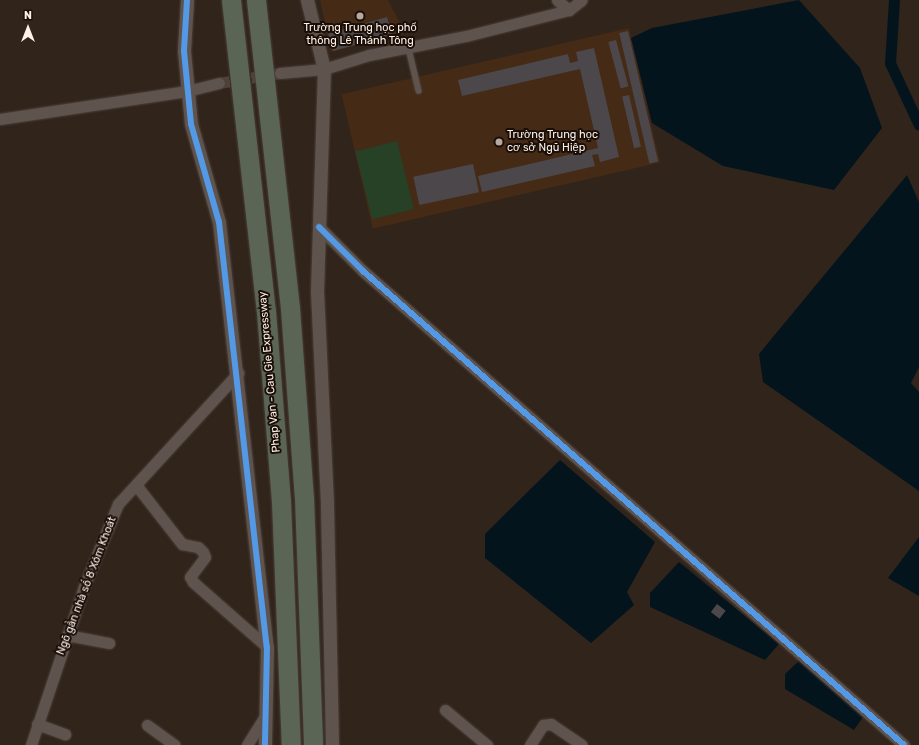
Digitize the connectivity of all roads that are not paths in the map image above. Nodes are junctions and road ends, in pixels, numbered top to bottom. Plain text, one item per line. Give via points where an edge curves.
1 (187, 0) edge
2 (231, 0) edge
3 (256, 0) edge
4 (307, 0) edge
5 (557, 0) edge
6 (582, 0) edge
7 (569, 10) junction
8 (409, 49) junction
9 (324, 69) junction
10 (280, 73) tunnel mouth
11 (219, 83) tunnel mouth
12 (187, 90) junction
13 (419, 91) dead end
14 (0, 118) edge
15 (319, 227) junction
16 (238, 373) junction
17 (136, 485) junction
18 (67, 635) junction
19 (109, 643) dead end
20 (266, 647) junction
21 (445, 710) dead end
22 (264, 718) junction
23 (37, 724) junction
24 (147, 725) dead end
25 (65, 734) dead end
26 (31, 745) edge
27 (175, 745) edge
28 (247, 745) edge
29 (265, 745) edge
30 (290, 745) edge
31 (313, 745) edge
32 (332, 745) edge
33 (487, 745) edge
34 (530, 745) edge
35 (582, 745) edge
36 (904, 745) edge

1 - 12 street via 184,51
2 - 30 highway, Phap Van - Cau Gie Expressway via 266,311 281,501
3 - 31 highway via 290,308 304,496
4 - 9 street
5 - 7 street
6 - 7 street
7 - 8 street
8 - 9 street via 369,55
8 - 13 lane
9 - 10 street
9 - 15 street
11 - 12 street
12 - 14 street
12 - 16 street via 196,145 212,189 219,222
15 - 32 street via 317,290 327,505
15 - 36 street via 372,279
16 - 17 street, Ngõ gần nhà số 8 Xóm Khoát
16 - 20 street
17 - 18 street, Ngõ gần nhà số 8 Xóm Khoát via 118,504
17 - 20 street via 182,544 198,547 203,552 205,557 190,577 193,582
18 - 19 street
18 - 23 street, Ngõ gần nhà số 8 Xóm Khoát
20 - 22 street
21 - 33 street
22 - 28 street
22 - 29 street
23 - 25 street
23 - 26 street, Ngõ gần nhà số 8 Xóm Khoát
24 - 27 street
34 - 35 street via 543,725 551,724

